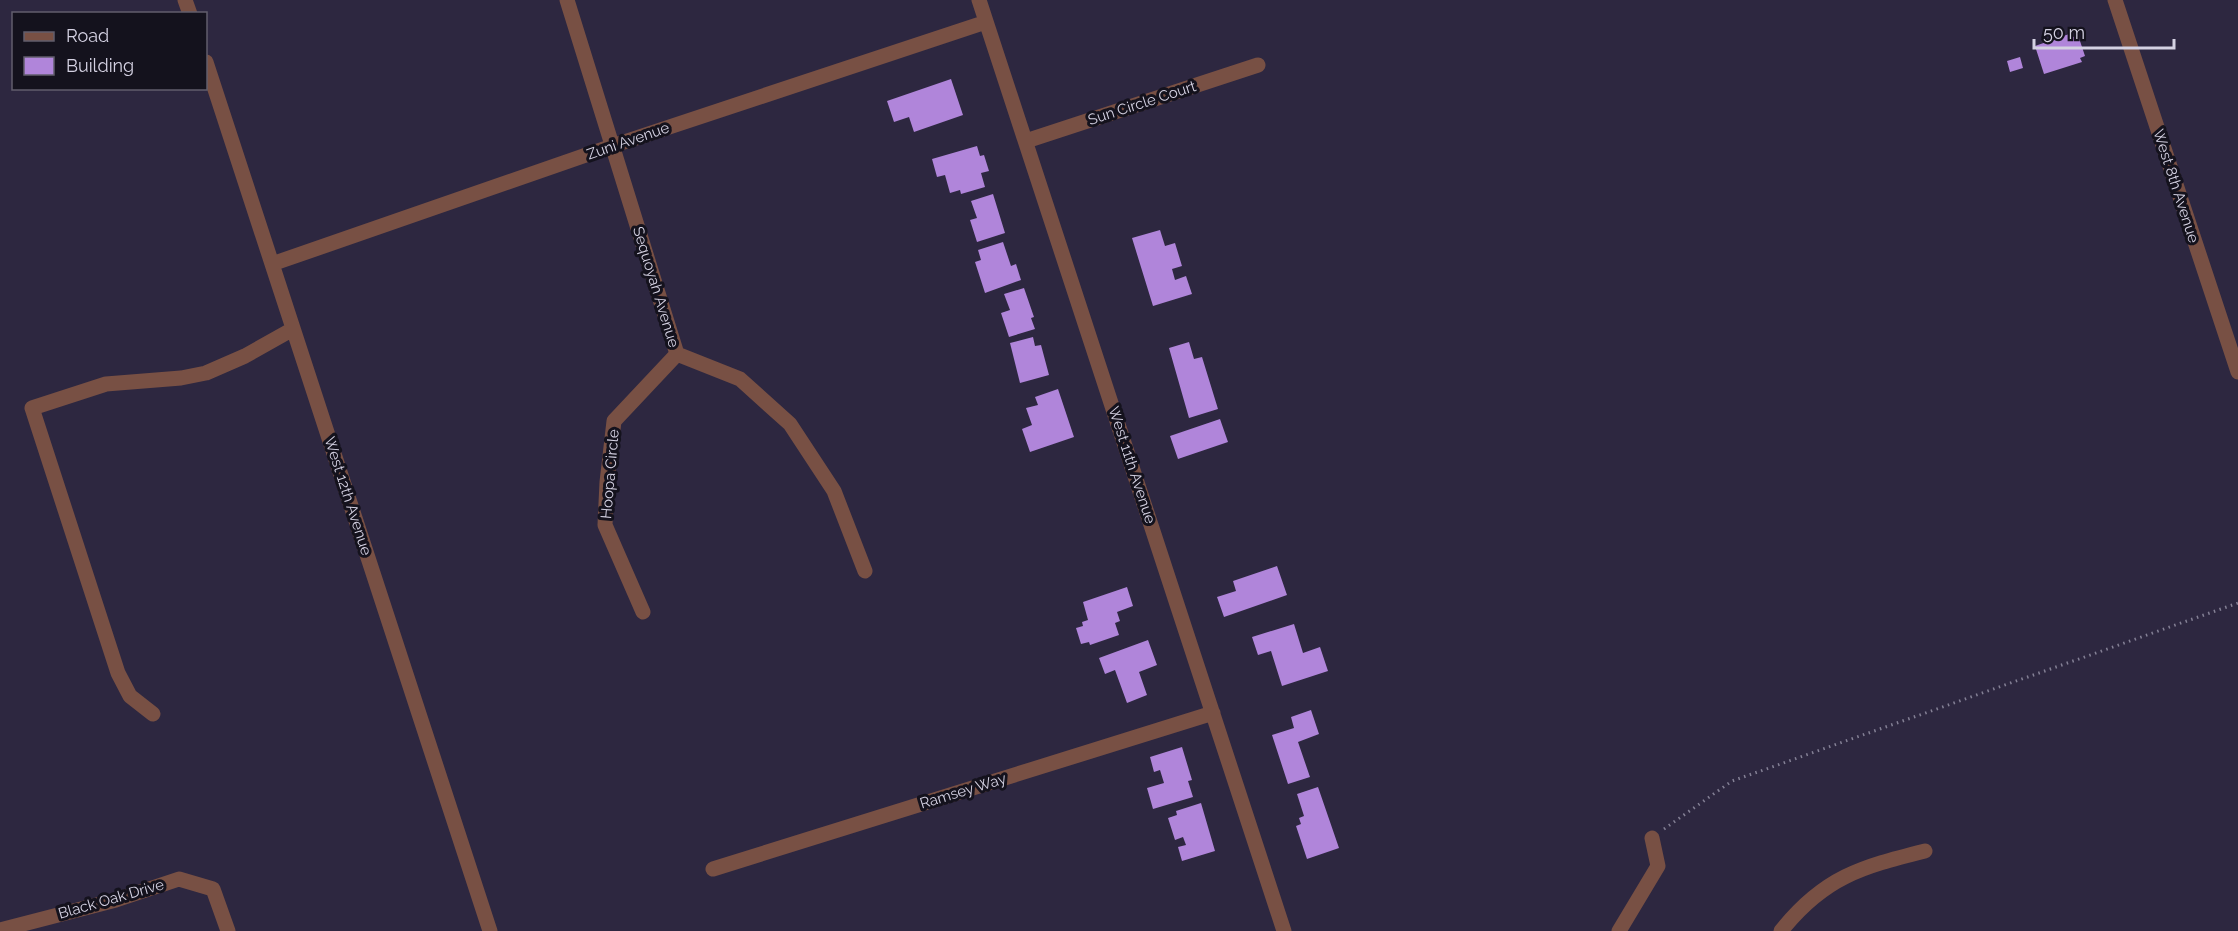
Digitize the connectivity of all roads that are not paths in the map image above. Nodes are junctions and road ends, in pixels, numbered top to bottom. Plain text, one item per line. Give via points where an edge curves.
1 (567, 0) edge
2 (979, 0) edge
3 (2115, 0) edge
4 (986, 22) junction
5 (207, 65) edge
6 (1258, 65) dead end
7 (1026, 141) junction
8 (612, 146) junction
9 (272, 264) junction
10 (293, 329) junction
11 (677, 354) junction
12 (2238, 372) edge
13 (865, 572) dead end
14 (643, 612) dead end
15 (1213, 713) junction
16 (153, 714) dead end
17 (1652, 838) road end
18 (1925, 851) dead end
19 (713, 869) dead end
20 (0, 930) edge
21 (228, 931) edge
22 (490, 931) edge
23 (1284, 931) edge
24 (1619, 931) edge
25 (1781, 931) edge

1 - 8 street, Sequoyah Avenue
2 - 4 street, West 11th Avenue
3 - 12 street, West 8th Avenue
4 - 7 street, West 11th Avenue
4 - 8 street, Zuni Avenue
5 - 9 street, West 12th Avenue
6 - 7 street, Sun Circle Court
7 - 15 street, West 11th Avenue
8 - 9 street, Zuni Avenue
8 - 11 street, Sequoyah Avenue
9 - 10 street, West 12th Avenue
10 - 16 street via 206,373 106,384 32,408 118,673 130,696
10 - 22 street, West 12th Avenue
11 - 13 street, Sequoyah Avenue via 740,379 790,424 834,491
11 - 14 street, Hoopa Circle via 614,421 605,525
15 - 19 street, Ramsey Way
15 - 23 street, West 11th Avenue
17 - 24 street via 1658,866
18 - 25 street via 1866,867 1833,882
20 - 21 street, Black Oak Drive via 179,879 213,889

